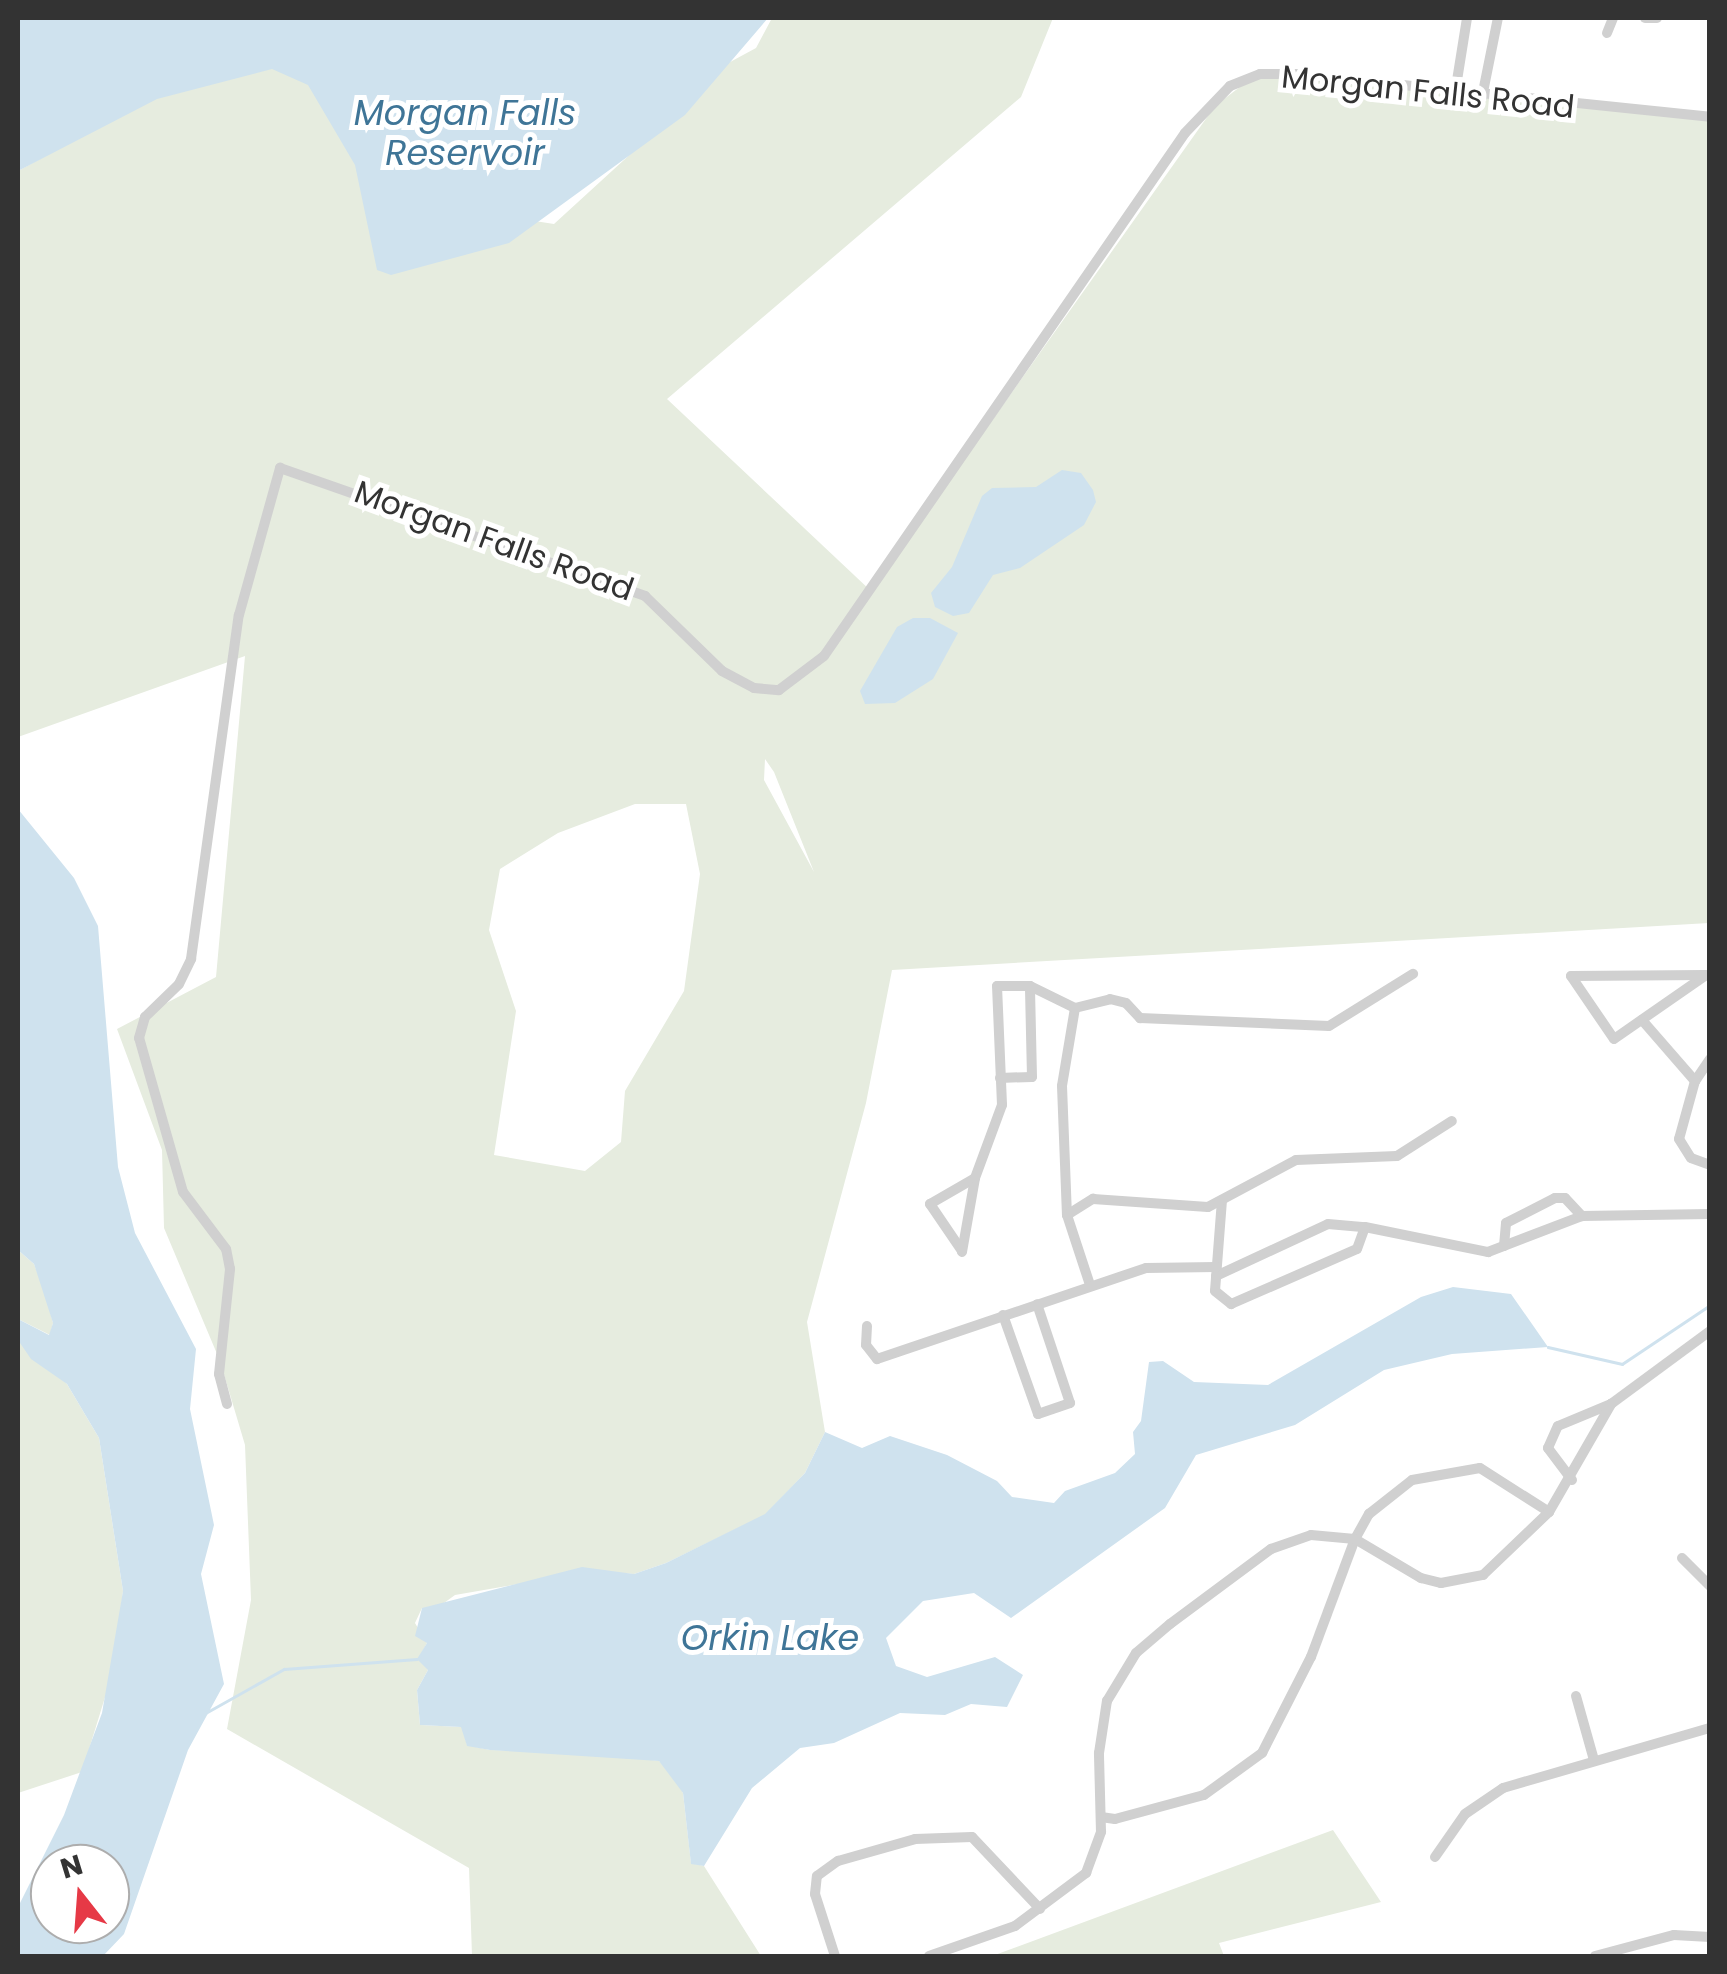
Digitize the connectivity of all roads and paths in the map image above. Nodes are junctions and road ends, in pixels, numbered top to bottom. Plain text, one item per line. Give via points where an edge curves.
1 (1467, 18) edge
2 (1498, 18) edge
3 (1613, 18) edge
4 (1645, 18) edge
5 (1657, 18) edge
6 (1607, 32) dead end
7 (1455, 93) junction
8 (1482, 97) junction
9 (1710, 118) edge
10 (1414, 974) dead end
11 (1030, 986) junction
12 (1075, 1008) junction
13 (1642, 1020) junction
14 (1710, 1059) edge
15 (1000, 1078) junction
16 (1695, 1082) junction
17 (1452, 1121) dead end
18 (1710, 1165) edge
19 (975, 1178) junction
20 (1222, 1200) junction
21 (1710, 1214) edge
22 (1066, 1215) junction
23 (1582, 1216) junction
24 (1365, 1226) junction
25 (1504, 1246) junction
26 (1216, 1271) junction
27 (1090, 1285) junction
28 (1037, 1304) junction
29 (1004, 1315) junction
30 (867, 1326) dead end
31 (1710, 1331) edge
32 (226, 1404) dead end
33 (1611, 1404) junction
34 (1572, 1480) junction
35 (1549, 1512) junction
36 (1355, 1539) junction
37 (1682, 1558) dead end
38 (1710, 1586) edge
39 (1576, 1696) dead end
40 (1710, 1728) edge
41 (1594, 1760) junction
42 (1101, 1817) junction
43 (1435, 1857) dead end
44 (1040, 1909) junction
45 (1710, 1936) edge
46 (835, 1956) edge
47 (929, 1956) edge
48 (1595, 1956) edge

1 - 7 street
2 - 8 street
3 - 6 street
4 - 5 street
7 - 8 street, Morgan Falls Road
7 - 32 street, Morgan Falls Road via 1277,73 1245,78 1216,96 824,656 788,688 754,688 722,671 645,596 280,468 239,615 191,959 179,984 146,1017 140,1038 183,1192 226,1249 230,1268 219,1374
8 - 9 street, Morgan Falls Road
10 - 12 street via 1329,1026 1140,1018 1126,1003 1110,999
11 - 12 street
11 - 15 street via 1032,1077
11 - 15 street via 998,986
12 - 22 street via 1062,1086
13 - 13 street via 1706,975 1571,976 1614,1040
13 - 16 street
14 - 16 street
15 - 19 street via 1002,1105
16 - 18 street via 1680,1139 1691,1158
17 - 20 street via 1397,1156 1296,1160
19 - 19 street via 930,1204 962,1252 972,1196
20 - 22 street via 1208,1207 1093,1199
20 - 26 street
21 - 23 street
22 - 27 street
23 - 25 street
23 - 25 street via 1574,1204 1556,1198 1506,1223
24 - 25 street via 1488,1252
24 - 26 street via 1328,1224
24 - 26 street via 1357,1249 1231,1304 1215,1291
26 - 27 street via 1146,1268
27 - 28 street
28 - 29 street
28 - 29 street via 1070,1403 1038,1414
29 - 30 street via 877,1358 866,1345
31 - 33 street
33 - 34 street
33 - 34 street via 1573,1416 1552,1436 1553,1462
34 - 35 street
35 - 36 street via 1498,1565 1460,1583 1420,1578
35 - 36 street via 1495,1474 1463,1466 1412,1480 1369,1514
36 - 42 street via 1312,1657 1262,1753 1204,1795
36 - 42 street via 1310,1535 1271,1549 1136,1653 1103,1719
37 - 38 street
39 - 41 street
40 - 41 street
41 - 43 street via 1504,1788 1465,1814
42 - 44 street via 1086,1874
44 - 46 street via 972,1838 915,1839 838,1861 816,1876 815,1894
44 - 47 street via 990,1937
45 - 48 street via 1674,1934

